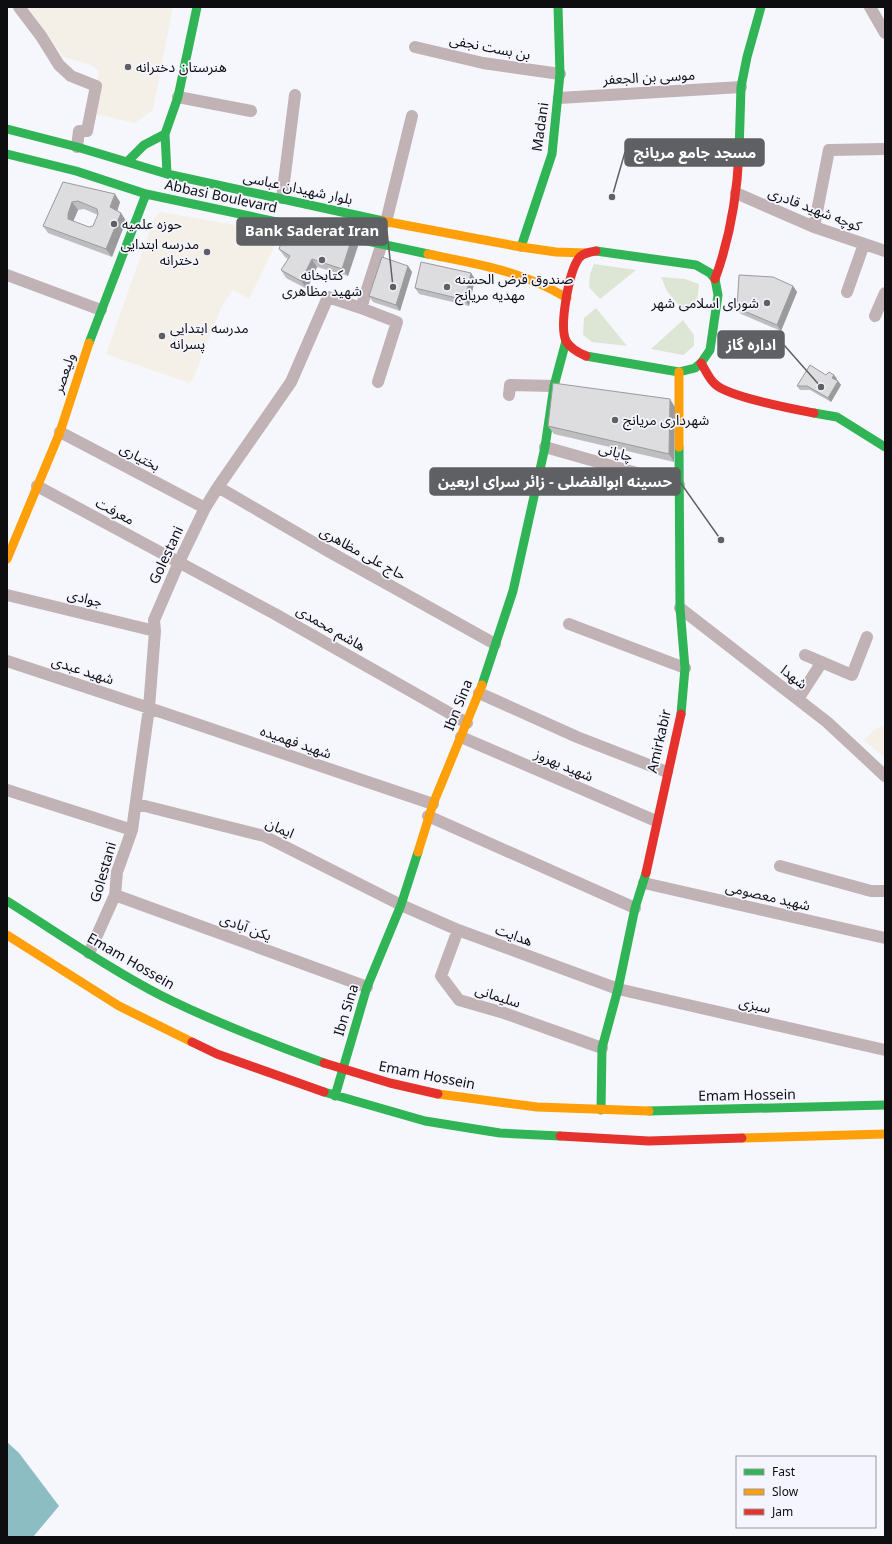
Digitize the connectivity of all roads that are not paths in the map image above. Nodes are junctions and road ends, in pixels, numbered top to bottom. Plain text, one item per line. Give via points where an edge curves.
1 (19, 7) edge
2 (197, 7) edge
3 (558, 7) edge
4 (761, 7) edge
5 (870, 7) edge
6 (885, 33) edge
7 (415, 47) dead end
8 (560, 74) junction
9 (742, 87) junction
10 (295, 95) dead end
11 (178, 97) junction
12 (559, 98) junction
13 (251, 111) dead end
14 (412, 116) dead end
15 (7, 129) edge
16 (165, 134) junction
17 (77, 147) junction
18 (885, 149) edge
19 (7, 154) edge
20 (127, 162) junction
21 (167, 174) junction
22 (736, 193) junction
23 (146, 194) junction
24 (282, 198) junction
25 (386, 222) junction
26 (814, 227) junction
27 (382, 243) junction
28 (864, 244) junction
29 (520, 247) junction
30 (885, 251) edge
31 (586, 253) junction
32 (7, 275) edge
33 (715, 280) junction
34 (847, 292) dead end
35 (885, 293) edge
36 (567, 298) junction
37 (361, 308) junction
38 (101, 310) junction
39 (874, 316) dead end
40 (566, 341) junction
41 (701, 363) junction
42 (679, 372) junction
43 (378, 382) dead end
44 (554, 386) junction
45 (509, 395) dead end
46 (60, 432) junction
47 (885, 447) edge
48 (545, 448) junction
49 (679, 485) junction
50 (37, 486) junction
51 (218, 487) junction
52 (205, 508) junction
53 (7, 559) edge
54 (179, 562) junction
55 (7, 595) edge
56 (680, 608) junction
57 (570, 624) dead end
58 (155, 631) junction
59 (867, 637) dead end
60 (496, 644) junction
61 (804, 655) dead end
62 (7, 661) edge
63 (822, 662) junction
64 (685, 668) junction
65 (479, 693) junction
66 (798, 699) junction
67 (149, 708) junction
68 (467, 723) junction
69 (461, 737) junction
70 (667, 772) junction
71 (885, 776) edge
72 (7, 790) edge
73 (137, 804) junction
74 (433, 804) junction
75 (428, 816) junction
76 (656, 821) junction
77 (132, 830) junction
78 (780, 866) dead end
79 (644, 883) junction
80 (885, 891) edge
81 (115, 895) junction
82 (7, 900) edge
83 (401, 905) junction
84 (635, 908) junction
85 (458, 930) junction
86 (7, 935) edge
87 (885, 938) edge
88 (88, 954) junction
89 (367, 987) junction
90 (618, 989) junction
91 (602, 1048) junction
92 (885, 1050) edge
93 (343, 1070) junction
94 (334, 1096) junction
95 (885, 1105) edge
96 (601, 1110) junction
97 (885, 1134) edge

1 - 17 street via 60,65 80,82 96,86 87,132 79,131
2 - 11 main road
3 - 8 main road, Madani
4 - 9 main road via 753,30
5 - 6 street
7 - 8 street, بن بست نجفی via 483,63
8 - 12 main road, Madani
9 - 12 street, موسی بن الجعفر
9 - 22 main road
10 - 24 street
11 - 13 street
11 - 16 main road
12 - 29 main road, Madani via 552,154
14 - 25 street
15 - 17 main road, بلوار شهیدان عباسی
16 - 20 main road via 144,144
16 - 21 main road
17 - 20 main road, بلوار شهیدان عباسی
18 - 26 street via 829,150
19 - 23 main road, Abbasi Boulevard via 76,171
20 - 21 main road, بلوار شهیدان عباسی
21 - 24 main road, بلوار شهیدان عباسی
22 - 26 street, کوچه شهید قادری
22 - 33 main road via 725,251
23 - 27 main road, Abbasi Boulevard
23 - 38 main road, ولیعصر
24 - 25 main road, بلوار شهیدان عباسی
25 - 29 main road, بلوار شهیدان عباسی
26 - 28 street, کوچه شهید قادری
27 - 36 main road, Abbasi Boulevard via 504,270 546,285
27 - 37 street
28 - 30 street, کوچه شهید قادری
28 - 34 street
29 - 31 main road, بلوار شهیدان عباسی
31 - 33 main road, بلوار شهیدان عباسی via 596,251 696,265 710,273
31 - 36 main road via 580,257 572,271
32 - 38 street
33 - 41 main road via 718,296 710,350
35 - 39 street
36 - 40 main road via 563,325
37 - 43 street via 397,322
37 - 51 street, Golestani via 328,296 291,382
38 - 46 main road, ولیعصر
40 - 42 main road via 585,356
40 - 44 main road, Ibn Sina
41 - 42 main road via 695,368
41 - 47 main road via 715,384 729,392 788,408 837,417
42 - 49 main road, Amirkabir
44 - 45 street via 510,385
44 - 48 main road, Ibn Sina
46 - 50 main road, ولیعصر
46 - 52 street, بختیاری
48 - 49 street, چایانی
48 - 60 main road, Ibn Sina via 513,591
49 - 56 main road, Amirkabir
50 - 53 main road, ولیعصر
50 - 54 street, معرفت
51 - 52 street, Golestani
51 - 60 street, حاج علی مظاهری
52 - 54 street, Golestani
54 - 58 street, Golestani via 154,620
54 - 68 street, هاشم محمدی
55 - 58 street, جوادی
56 - 64 main road, Amirkabir
56 - 66 street, شهدا
57 - 64 street
58 - 67 street, Golestani
59 - 63 street via 852,675
60 - 65 main road, Ibn Sina
61 - 63 street
62 - 67 street, شهید عبدی
63 - 66 street
64 - 70 main road, Amirkabir via 680,724
65 - 68 main road, Ibn Sina
65 - 70 street via 577,737
66 - 71 street, شهدا
67 - 73 street, Golestani
67 - 74 street, شهید فهمیده
68 - 69 main road, Ibn Sina
69 - 74 main road, Ibn Sina
69 - 76 street, شهید بهروز
70 - 76 main road, Amirkabir
72 - 77 street
73 - 77 street, Golestani
73 - 83 street, ایمان via 264,836
74 - 75 main road, Ibn Sina
75 - 83 main road, Ibn Sina
75 - 84 street
76 - 79 main road, Amirkabir
77 - 81 street, Golestani via 117,872
78 - 80 street via 871,890
79 - 84 main road, Amirkabir
79 - 87 street, شهید معصومی
81 - 88 street, Golestani
81 - 89 street, یکن آبادی
82 - 88 main road, Emam Hossein
83 - 85 street, هدایت
83 - 89 main road, Ibn Sina
84 - 90 main road, Amirkabir
85 - 90 street, هدایت
85 - 91 street, سلیمانی via 441,976 459,1000
86 - 94 main road via 76,980 153,1024 217,1054
88 - 93 main road, Emam Hossein via 162,996 206,1017
89 - 93 main road, Ibn Sina
90 - 91 main road, Amirkabir
90 - 92 street, سبزی
91 - 96 main road, Amirkabir
93 - 94 main road, Ibn Sina
93 - 96 main road, Emam Hossein via 423,1091 561,1108
94 - 97 main road via 425,1121 500,1133 649,1141
95 - 96 main road, Emam Hossein

